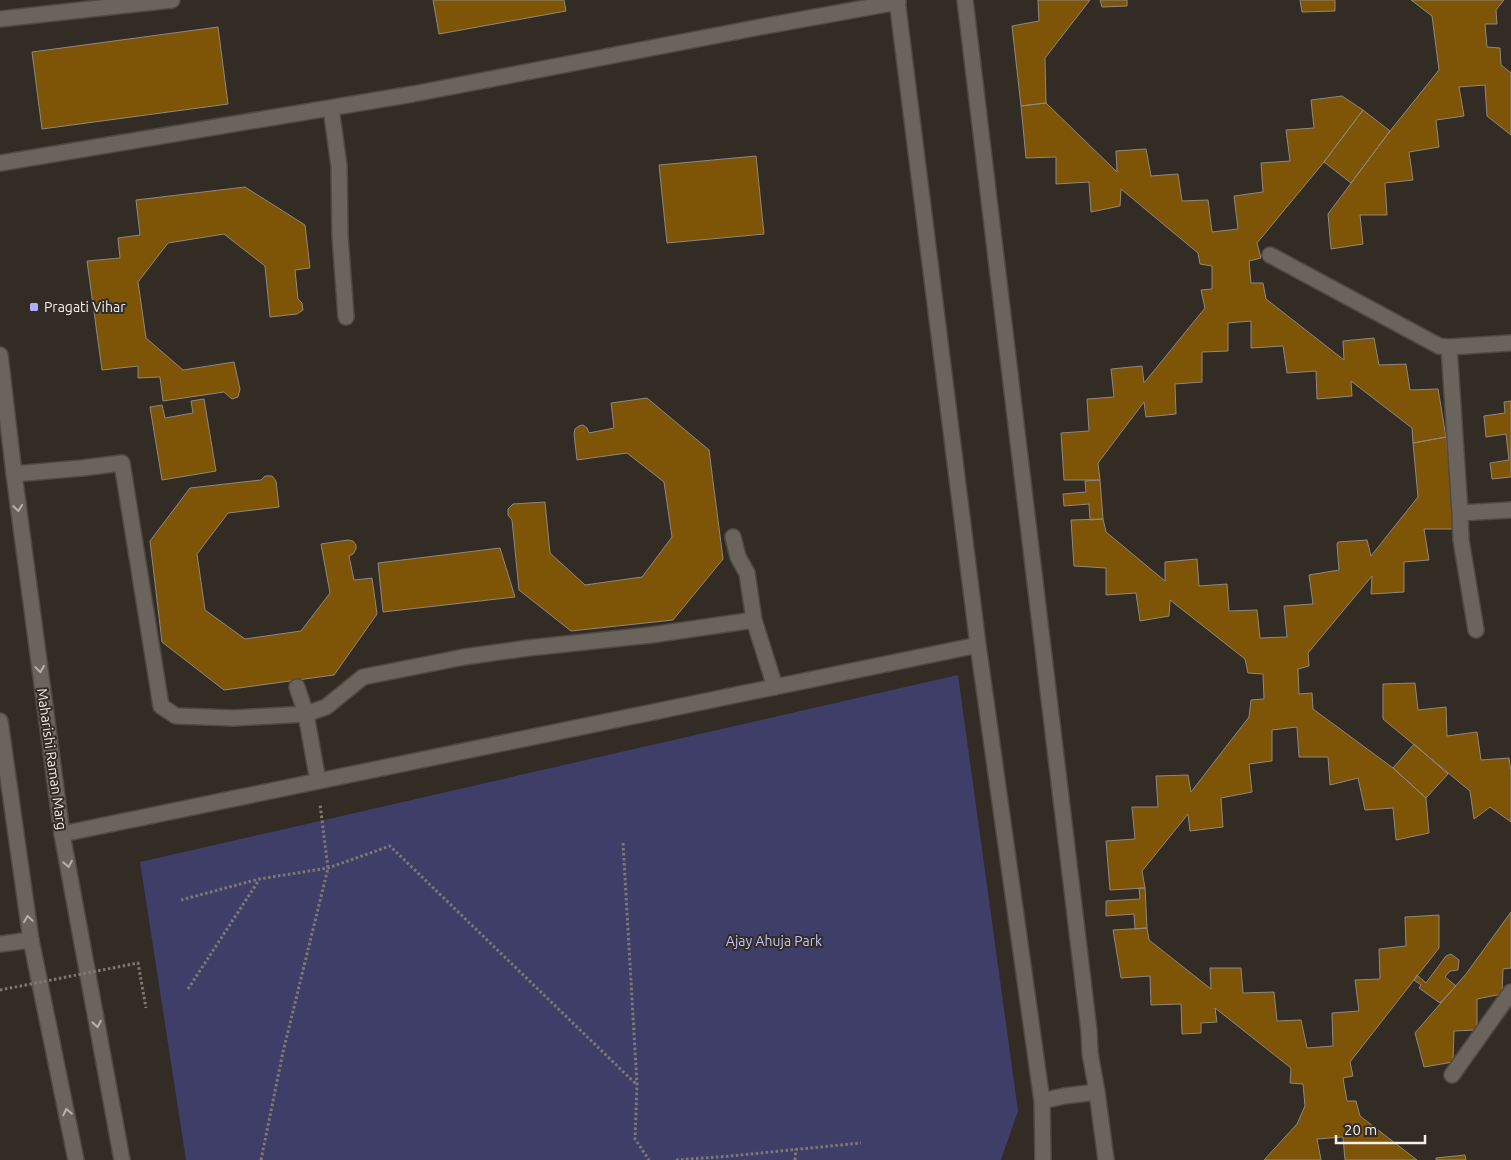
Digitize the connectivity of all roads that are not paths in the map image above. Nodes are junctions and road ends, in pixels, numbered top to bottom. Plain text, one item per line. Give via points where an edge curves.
1 (172, 0) edge
2 (965, 0) edge
3 (897, 1) edge
4 (0, 19) edge
5 (331, 108) junction
6 (0, 163) edge
7 (1270, 254) dead end
8 (346, 316) dead end
9 (1511, 343) edge
10 (1449, 348) junction
11 (0, 355) edge
12 (14, 474) junction
13 (1511, 510) edge
14 (1460, 513) junction
15 (733, 537) dead end
16 (754, 620) junction
17 (1476, 630) dead end
18 (978, 645) junction
19 (296, 688) dead end
20 (775, 688) junction
21 (306, 714) junction
22 (0, 721) edge
23 (2, 749) edge
24 (318, 781) junction
25 (62, 834) junction
26 (31, 940) junction
27 (0, 944) edge
28 (1511, 992) edge
29 (1452, 1075) dead end
30 (1097, 1092) junction
31 (1042, 1101) junction
32 (76, 1160) edge
33 (122, 1160) edge
34 (1043, 1160) edge
35 (1106, 1160) edge

1 - 4 street
2 - 30 street
3 - 5 street
3 - 18 street
5 - 6 street
5 - 8 street via 339,166
7 - 10 street via 1439,346
9 - 10 street
10 - 14 street
11 - 12 street, Maharishi Raman Marg
12 - 21 street via 122,463 161,706 176,716 234,718
12 -> 25 street, Maharishi Raman Marg
13 - 14 street
14 - 17 street via 1461,540
15 - 16 street via 738,557 747,573
16 - 20 street
16 - 21 street via 509,650 363,677 326,707
18 - 20 street
18 - 31 street
19 - 21 street
20 - 24 street
21 - 24 street
22 - 23 street
26 -> 23 street
24 - 25 street
25 -> 33 street, Maharishi Raman Marg
26 - 27 street
32 -> 26 street
28 - 29 street
30 - 31 street
30 - 35 street
31 - 34 street

